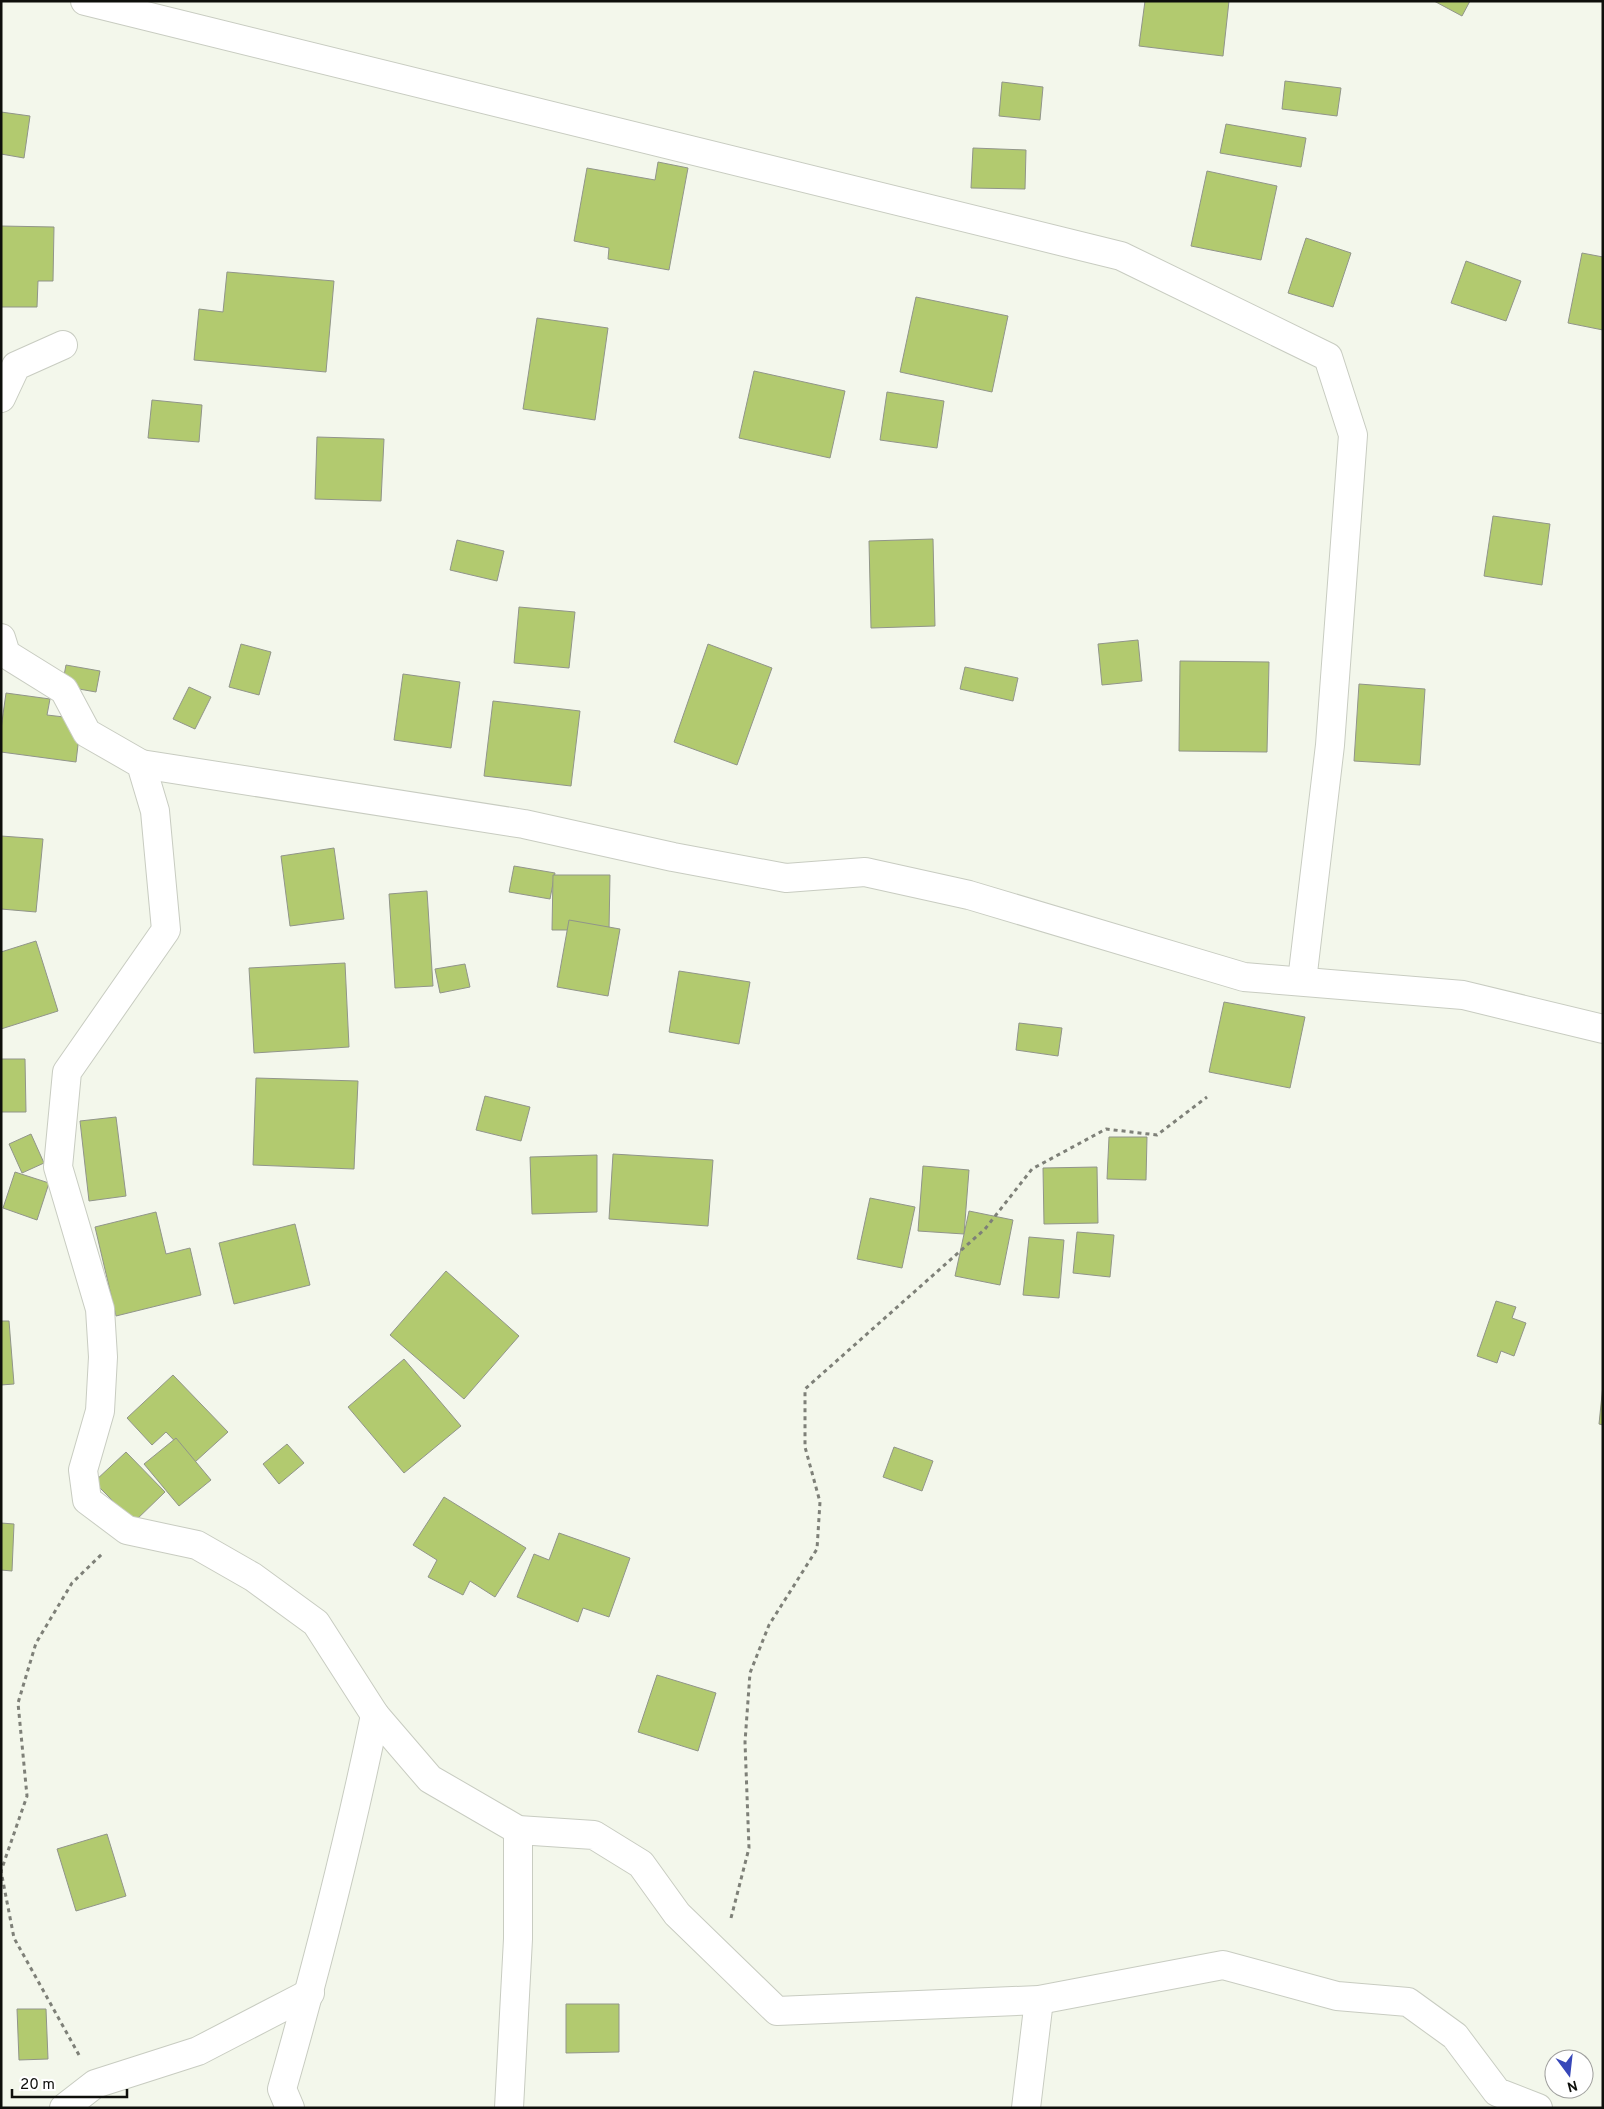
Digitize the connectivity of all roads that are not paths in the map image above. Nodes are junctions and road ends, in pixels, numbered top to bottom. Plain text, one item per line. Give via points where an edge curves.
1 (85, 1) edge
2 (63, 345) dead end
3 (1, 398) edge
4 (1, 638) edge
5 (141, 764) junction
6 (1302, 981) junction
7 (1603, 1029) edge
8 (375, 1715) junction
9 (518, 1830) junction
10 (310, 1993) junction
11 (1039, 2000) junction
12 (64, 2108) edge
13 (290, 2108) edge
14 (509, 2108) edge
15 (1026, 2108) edge
16 (1538, 2108) edge

1 - 6 street via 1121,256 1328,357 1353,435 1330,745
2 - 3 street via 16,366
4 - 5 street via 6,654 64,690 87,733
5 - 6 street via 524,824 786,878 865,872 969,895 1244,977
5 - 8 street via 156,812 166,930 67,1072 58,1167 100,1310 103,1357 100,1411 83,1470 87,1500 127,1530 198,1545 253,1576 300,1611 316,1623
6 - 7 street via 1463,995
8 - 9 street via 430,1779
8 - 10 street via 357,1805
9 - 11 street via 594,1836 641,1864 677,1914 777,2011
9 - 14 street via 518,1939
10 - 12 street via 198,2051 95,2084
10 - 13 street via 282,2090
11 - 15 street
11 - 16 street via 1223,1965 1337,1996 1408,2002 1455,2036 1497,2092

